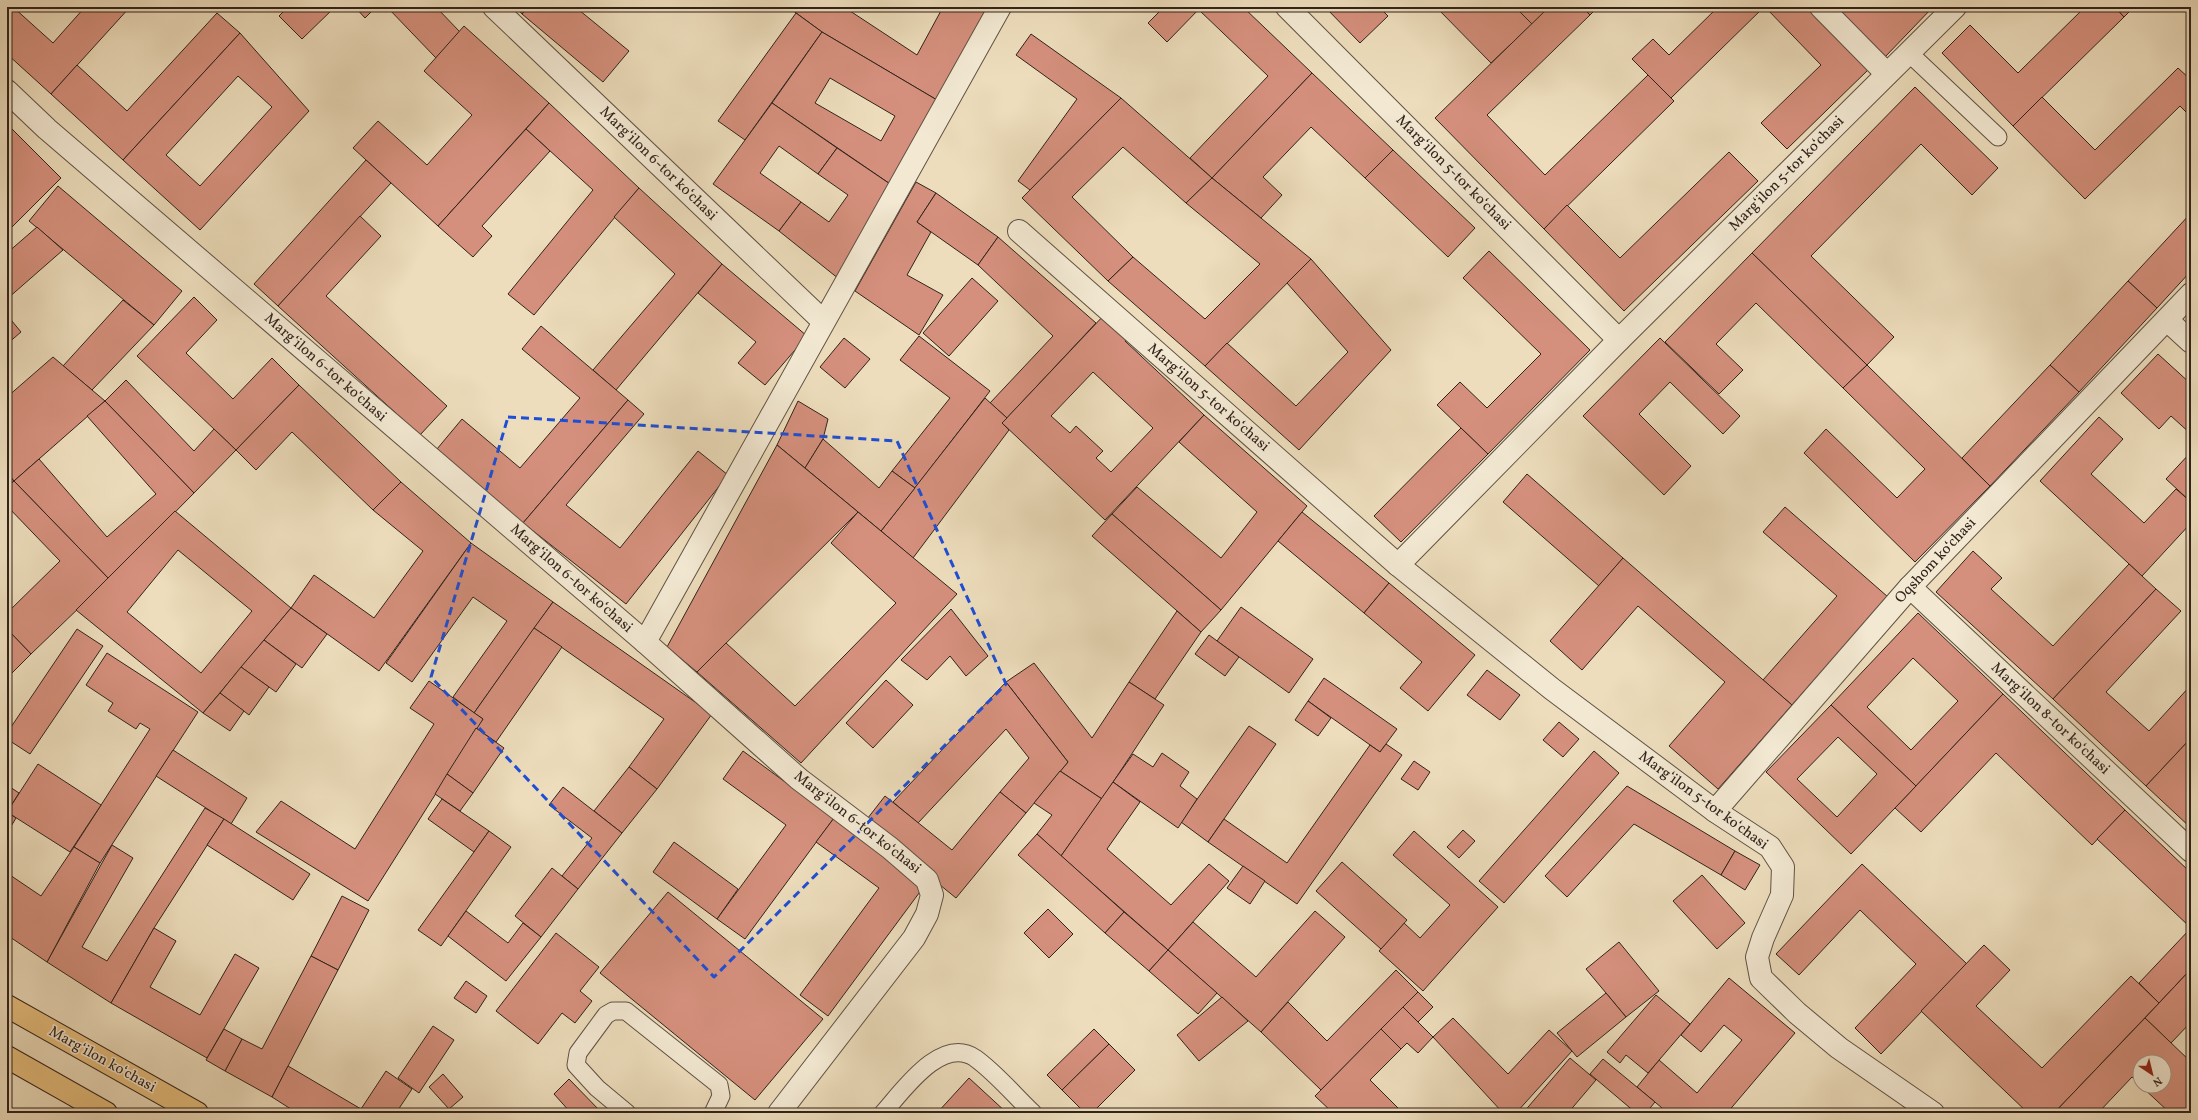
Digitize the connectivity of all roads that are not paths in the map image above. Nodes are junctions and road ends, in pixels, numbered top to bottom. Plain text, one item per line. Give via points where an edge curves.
1 (494, 7) edge
2 (1000, 7) edge
3 (1287, 7) edge
4 (1821, 7) edge
5 (1955, 7) edge
6 (1909, 53) junction
7 (1887, 74) junction
8 (7, 91) edge
9 (1998, 137) dead end
10 (1018, 231) dead end
11 (2191, 294) edge
12 (2167, 320) junction
13 (823, 321) junction
14 (1619, 340) junction
15 (2191, 342) edge
16 (1398, 565) junction
17 (1910, 587) junction
18 (645, 642) junction
19 (1715, 811) junction
20 (2191, 852) edge
21 (7, 1006) edge
22 (7, 1057) edge
23 (1922, 1110) edge
24 (106, 1113) edge
25 (196, 1113) edge
26 (627, 1113) edge
27 (713, 1113) edge
28 (779, 1113) edge
29 (883, 1113) edge
30 (1034, 1113) edge

1 - 13 street, Margʻilon 6-tor koʻchasi
2 - 13 street, Margʻilon 6-tor koʻchasi
3 - 14 street, Margʻilon 5-tor koʻchasi
4 - 7 street
5 - 6 street, Margʻilon 5-tor koʻchasi
6 - 7 street, Margʻilon 5-tor koʻchasi
6 - 9 lane
7 - 14 street, Margʻilon 5-tor koʻchasi
8 - 18 street, Margʻilon 6-tor koʻchasi via 53,134
10 - 16 street, Margʻilon 5-tor koʻchasi
11 - 12 street, Oqshom koʻchasi
12 - 15 street
12 - 17 street, Oqshom koʻchasi
13 - 18 street, Margʻilon 6-tor koʻchasi
14 - 16 street, Margʻilon 5-tor koʻchasi
16 - 19 street, Margʻilon 5-tor koʻchasi via 1552,689
17 - 19 street, Oqshom koʻchasi
17 - 20 street, Margʻilon 8-tor koʻchasi
18 - 28 street, Margʻilon 6-tor koʻchasi via 799,779 890,848 927,880 932,895 927,914 914,938
19 - 23 street, Margʻilon 5-tor koʻchasi via 1770,847 1783,867 1782,895 1763,938 1758,957 1761,978 1797,1013 1839,1048
21 - 25 main road, Margʻilon koʻchasi
22 - 24 main road
26 - 27 lane via 597,1088 576,1065 578,1053 606,1015 613,1011 626,1011 719,1085 722,1096
29 - 30 lane via 909,1083 936,1059 946,1054 957,1053 974,1058

